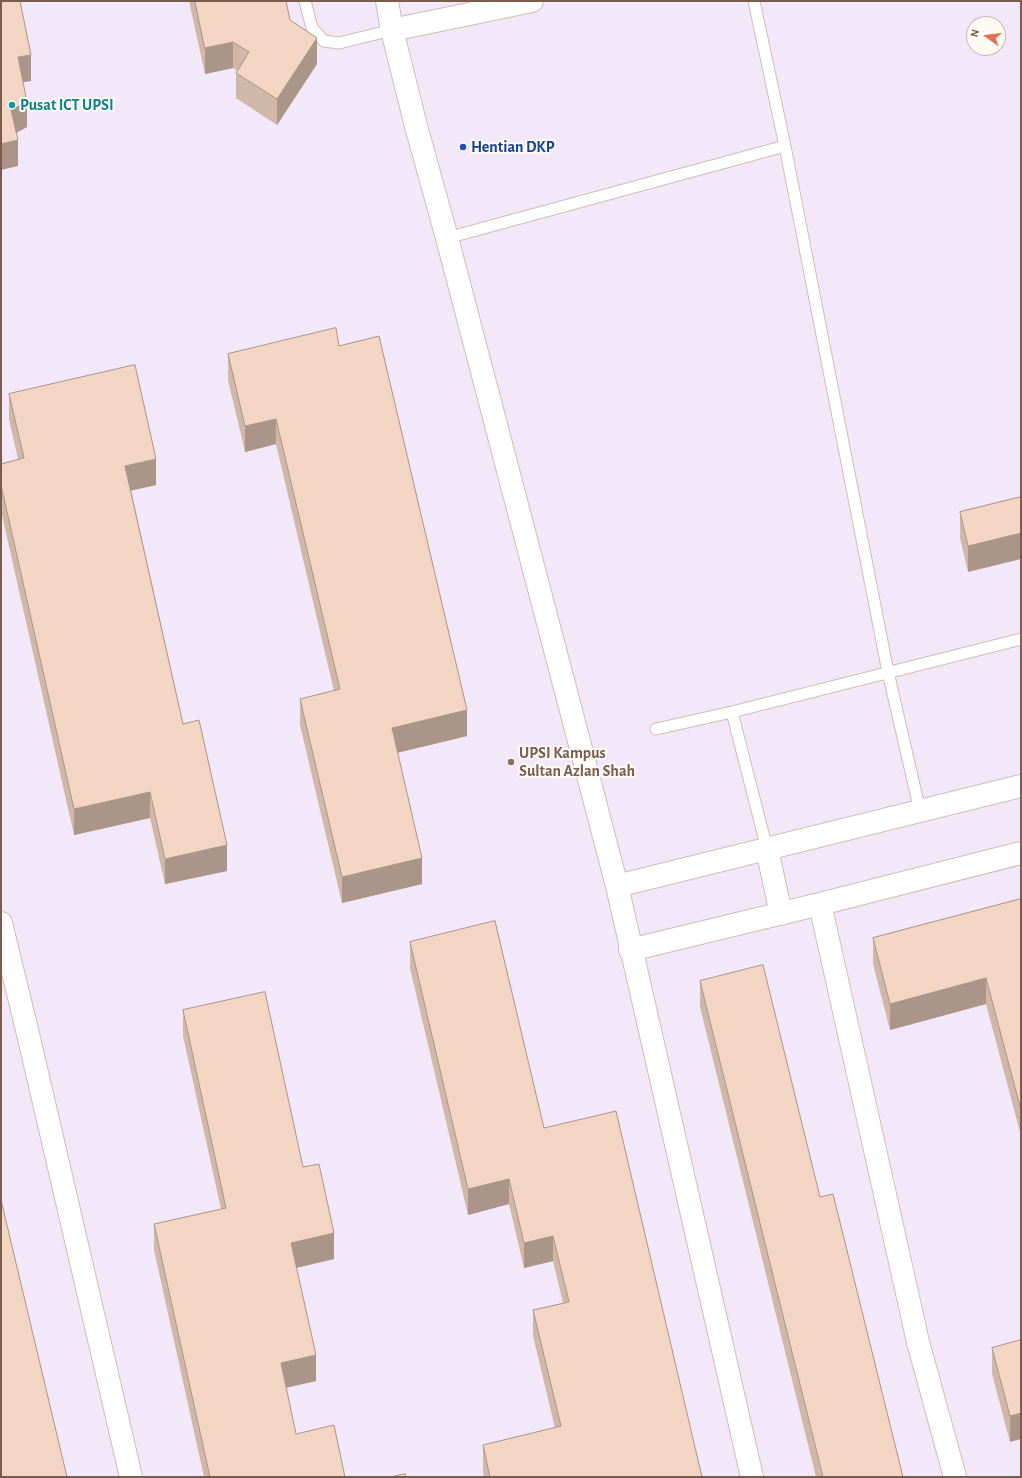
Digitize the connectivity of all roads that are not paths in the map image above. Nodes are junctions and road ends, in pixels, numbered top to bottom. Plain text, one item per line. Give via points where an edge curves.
1 (305, 1) edge
2 (387, 1) edge
3 (532, 1) edge
4 (754, 1) edge
5 (392, 30) junction
6 (785, 146) junction
7 (447, 238) junction
8 (1021, 638) edge
9 (888, 672) junction
10 (732, 712) junction
11 (656, 729) dead end
12 (1021, 786) edge
13 (920, 811) junction
14 (767, 849) junction
15 (1021, 853) edge
16 (617, 886) junction
17 (820, 904) junction
18 (781, 914) junction
19 (1, 923) edge
20 (630, 950) junction
21 (4, 951) edge
22 (131, 1477) edge
23 (752, 1477) edge
24 (955, 1477) edge

1 - 5 lane via 312,28 324,41 338,43
2 - 5 street
3 - 5 street
4 - 6 lane
5 - 7 street
6 - 7 lane
6 - 9 lane
7 - 16 street
8 - 9 lane
9 - 10 lane
9 - 13 lane
10 - 11 lane
10 - 14 lane
12 - 13 street
13 - 14 street
14 - 16 street
14 - 18 street
15 - 17 street
16 - 20 street
17 - 18 street
17 - 24 street via 918,1342
18 - 20 street
19 - 21 street
20 - 23 street
21 - 22 street via 28,1034

